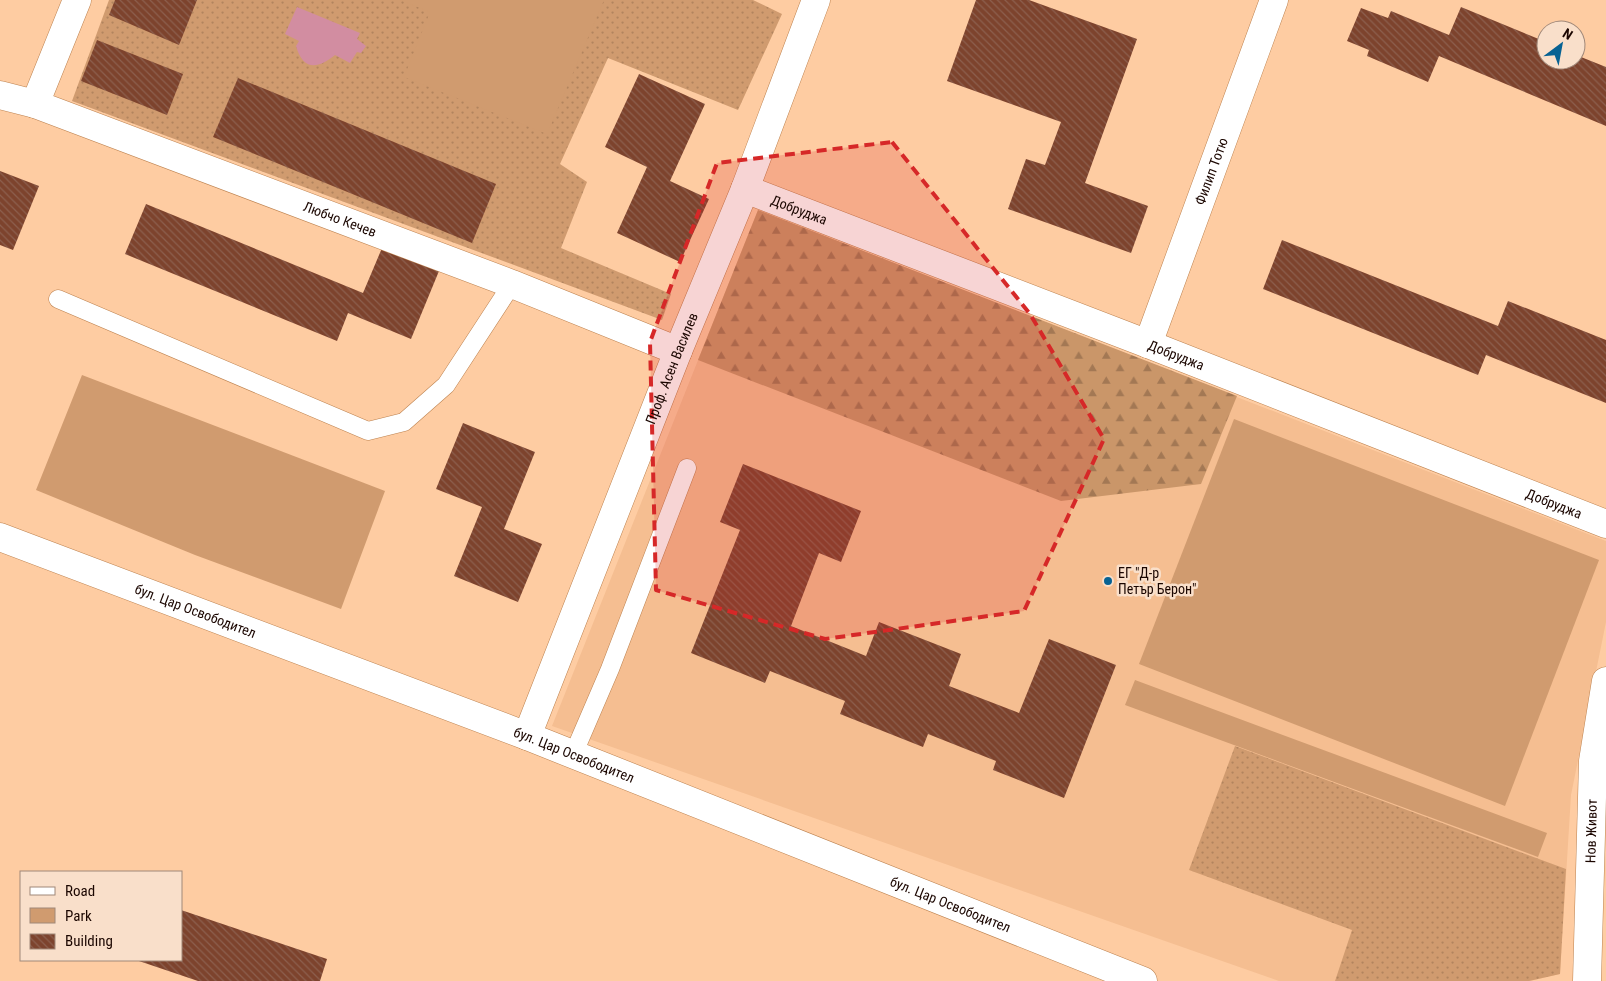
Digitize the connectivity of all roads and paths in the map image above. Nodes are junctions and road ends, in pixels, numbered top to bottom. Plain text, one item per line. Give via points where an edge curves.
1 (77, 0) edge
2 (816, 0) edge
3 (1274, 0) edge
4 (0, 95) edge
5 (35, 104) junction
6 (745, 189) junction
7 (512, 284) junction
8 (58, 299) dead end
9 (1148, 344) junction
10 (678, 352) junction
11 (687, 468) dead end
12 (1606, 524) edge
13 (0, 538) edge
14 (1606, 681) edge
15 (526, 736) junction
16 (573, 755) junction
17 (1143, 981) edge
18 (1588, 981) edge

1 - 5 street
2 - 6 street, Проф. Асен Василев
3 - 9 street, Филип Тотю
4 - 5 street, Любчо Кечев
5 - 7 street, Любчо Кечев
6 - 9 street, Добруджа
6 - 10 street, Проф. Асен Василев
7 - 8 lane via 446,385 404,422 368,431
7 - 10 street, Любчо Кечев
9 - 12 street, Добруджа
10 - 15 street, Проф. Асен Василев
11 - 16 lane via 610,670
13 - 15 street, бул. Цар Освободител
14 - 18 street, Нов Живот via 1593,761
15 - 16 street, бул. Цар Освободител
16 - 17 street, бул. Цар Освободител

